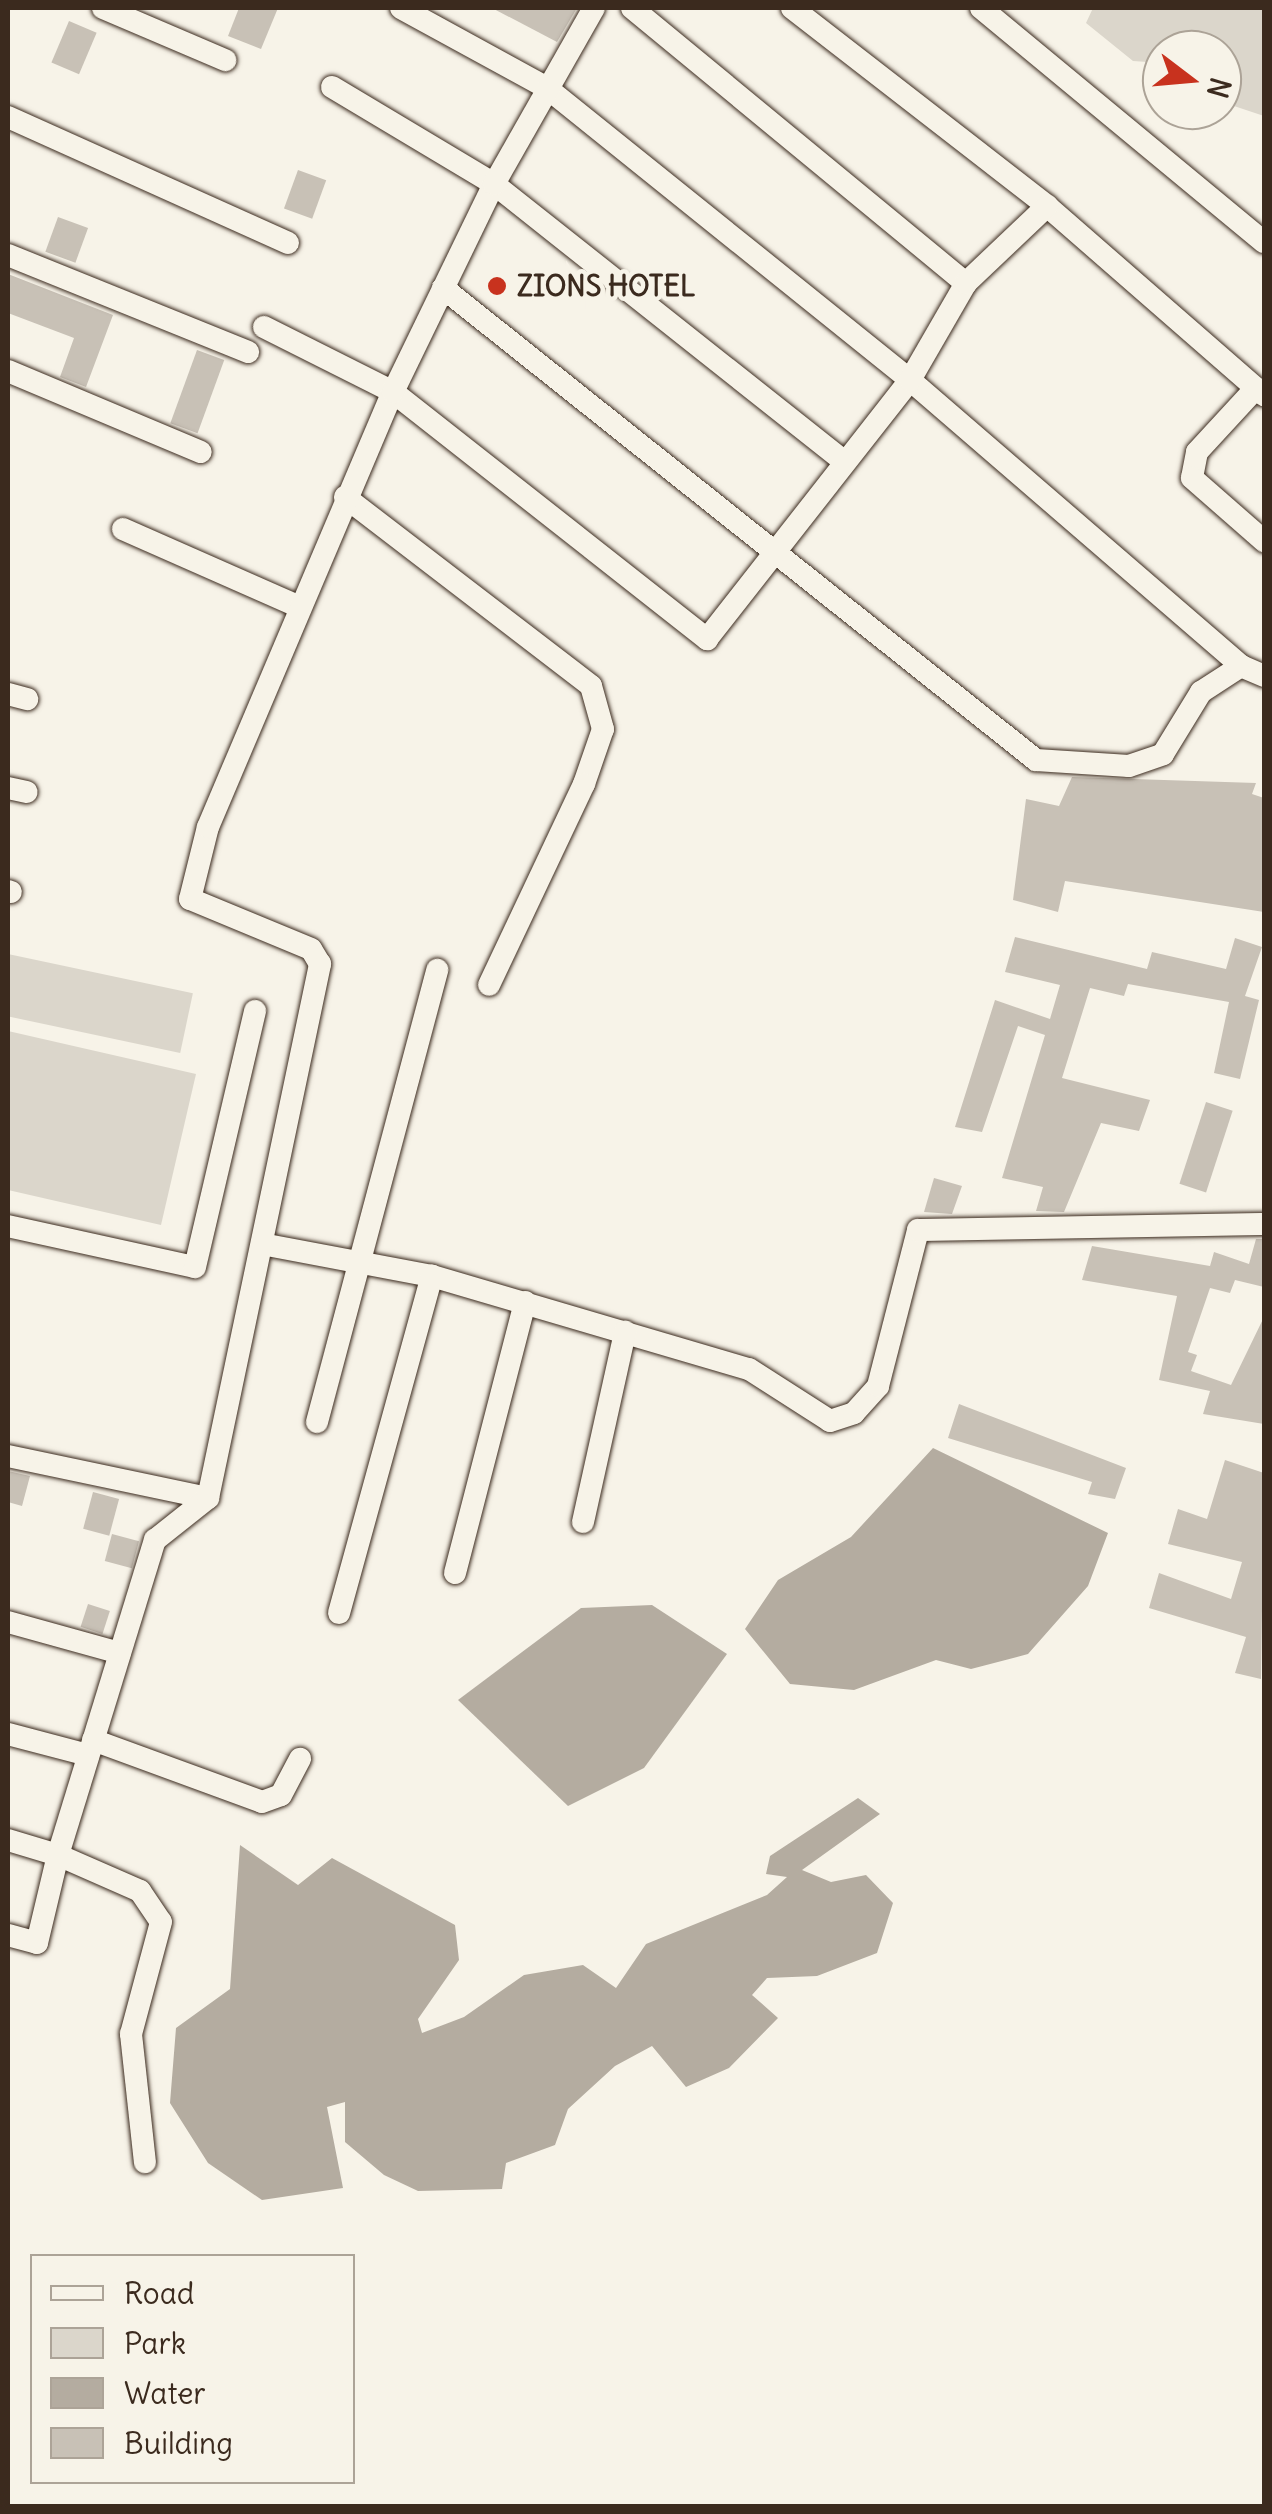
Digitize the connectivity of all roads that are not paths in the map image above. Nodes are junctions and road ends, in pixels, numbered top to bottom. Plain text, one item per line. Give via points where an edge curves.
1 (104, 8) edge
2 (402, 8) edge
3 (594, 8) edge
4 (632, 8) edge
5 (792, 8) edge
6 (981, 8) edge
7 (225, 60) dead end
8 (332, 87) dead end
9 (547, 88) junction
10 (8, 116) edge
11 (494, 184) junction
12 (1048, 206) junction
13 (1264, 242) edge
14 (288, 243) dead end
15 (8, 255) edge
16 (966, 283) junction
17 (443, 288) junction
18 (264, 328) dead end
19 (248, 352) dead end
20 (8, 371) edge
21 (910, 380) junction
22 (393, 392) junction
23 (1260, 392) edge
24 (201, 452) dead end
25 (840, 458) junction
26 (345, 497) junction
27 (123, 529) dead end
28 (1264, 541) edge
29 (775, 554) junction
30 (300, 606) junction
31 (1242, 666) junction
32 (1264, 676) edge
33 (437, 970) dead end
34 (489, 986) dead end
35 (254, 1012) dead end
36 (1264, 1224) edge
37 (8, 1226) edge
38 (262, 1244) junction
39 (366, 1262) junction
40 (432, 1276) junction
41 (525, 1302) junction
42 (625, 1332) junction
43 (317, 1422) dead end
44 (8, 1456) edge
45 (208, 1498) junction
46 (583, 1522) dead end
47 (455, 1573) dead end
48 (339, 1613) dead end
49 (8, 1622) edge
50 (120, 1653) junction
51 (8, 1734) edge
52 (90, 1747) junction
53 (300, 1760) dead end
54 (8, 1840) edge
55 (58, 1855) junction
56 (8, 1935) edge
57 (146, 2162) dead end

1 - 7 street
2 - 9 street
3 - 9 street
4 - 16 street
5 - 12 street
6 - 13 street
8 - 11 street
9 - 11 street
9 - 21 street
10 - 14 street
11 - 17 street
11 - 25 street
12 - 16 street
12 - 23 street
15 - 19 street
16 - 21 street
17 - 22 street
17 - 29 street
18 - 22 street
20 - 24 street
21 - 25 street
21 - 31 street
22 - 26 street
22 - 29 street via 707,639
23 - 28 street via 1197,452 1192,478
25 - 29 street
26 - 30 street
26 - 34 street via 591,686 602,729 584,784
27 - 30 street
29 - 31 street via 1036,760 1130,766 1162,754 1201,692
30 - 38 street via 208,828 190,899 311,950 320,964
31 - 32 street
33 - 39 street
35 - 37 street via 195,1267
36 - 42 street via 918,1230 878,1386 854,1413 830,1421 750,1369
38 - 39 street
38 - 45 street
39 - 40 street
39 - 43 street
40 - 41 street
40 - 48 street
41 - 42 street
41 - 47 street
42 - 46 street
44 - 45 street
45 - 50 street via 155,1540
49 - 50 street
50 - 52 street
51 - 52 street
52 - 53 street via 262,1802 281,1795
52 - 55 street
54 - 55 street
55 - 56 street via 37,1944
55 - 57 street via 140,1891 161,1922 131,2034

